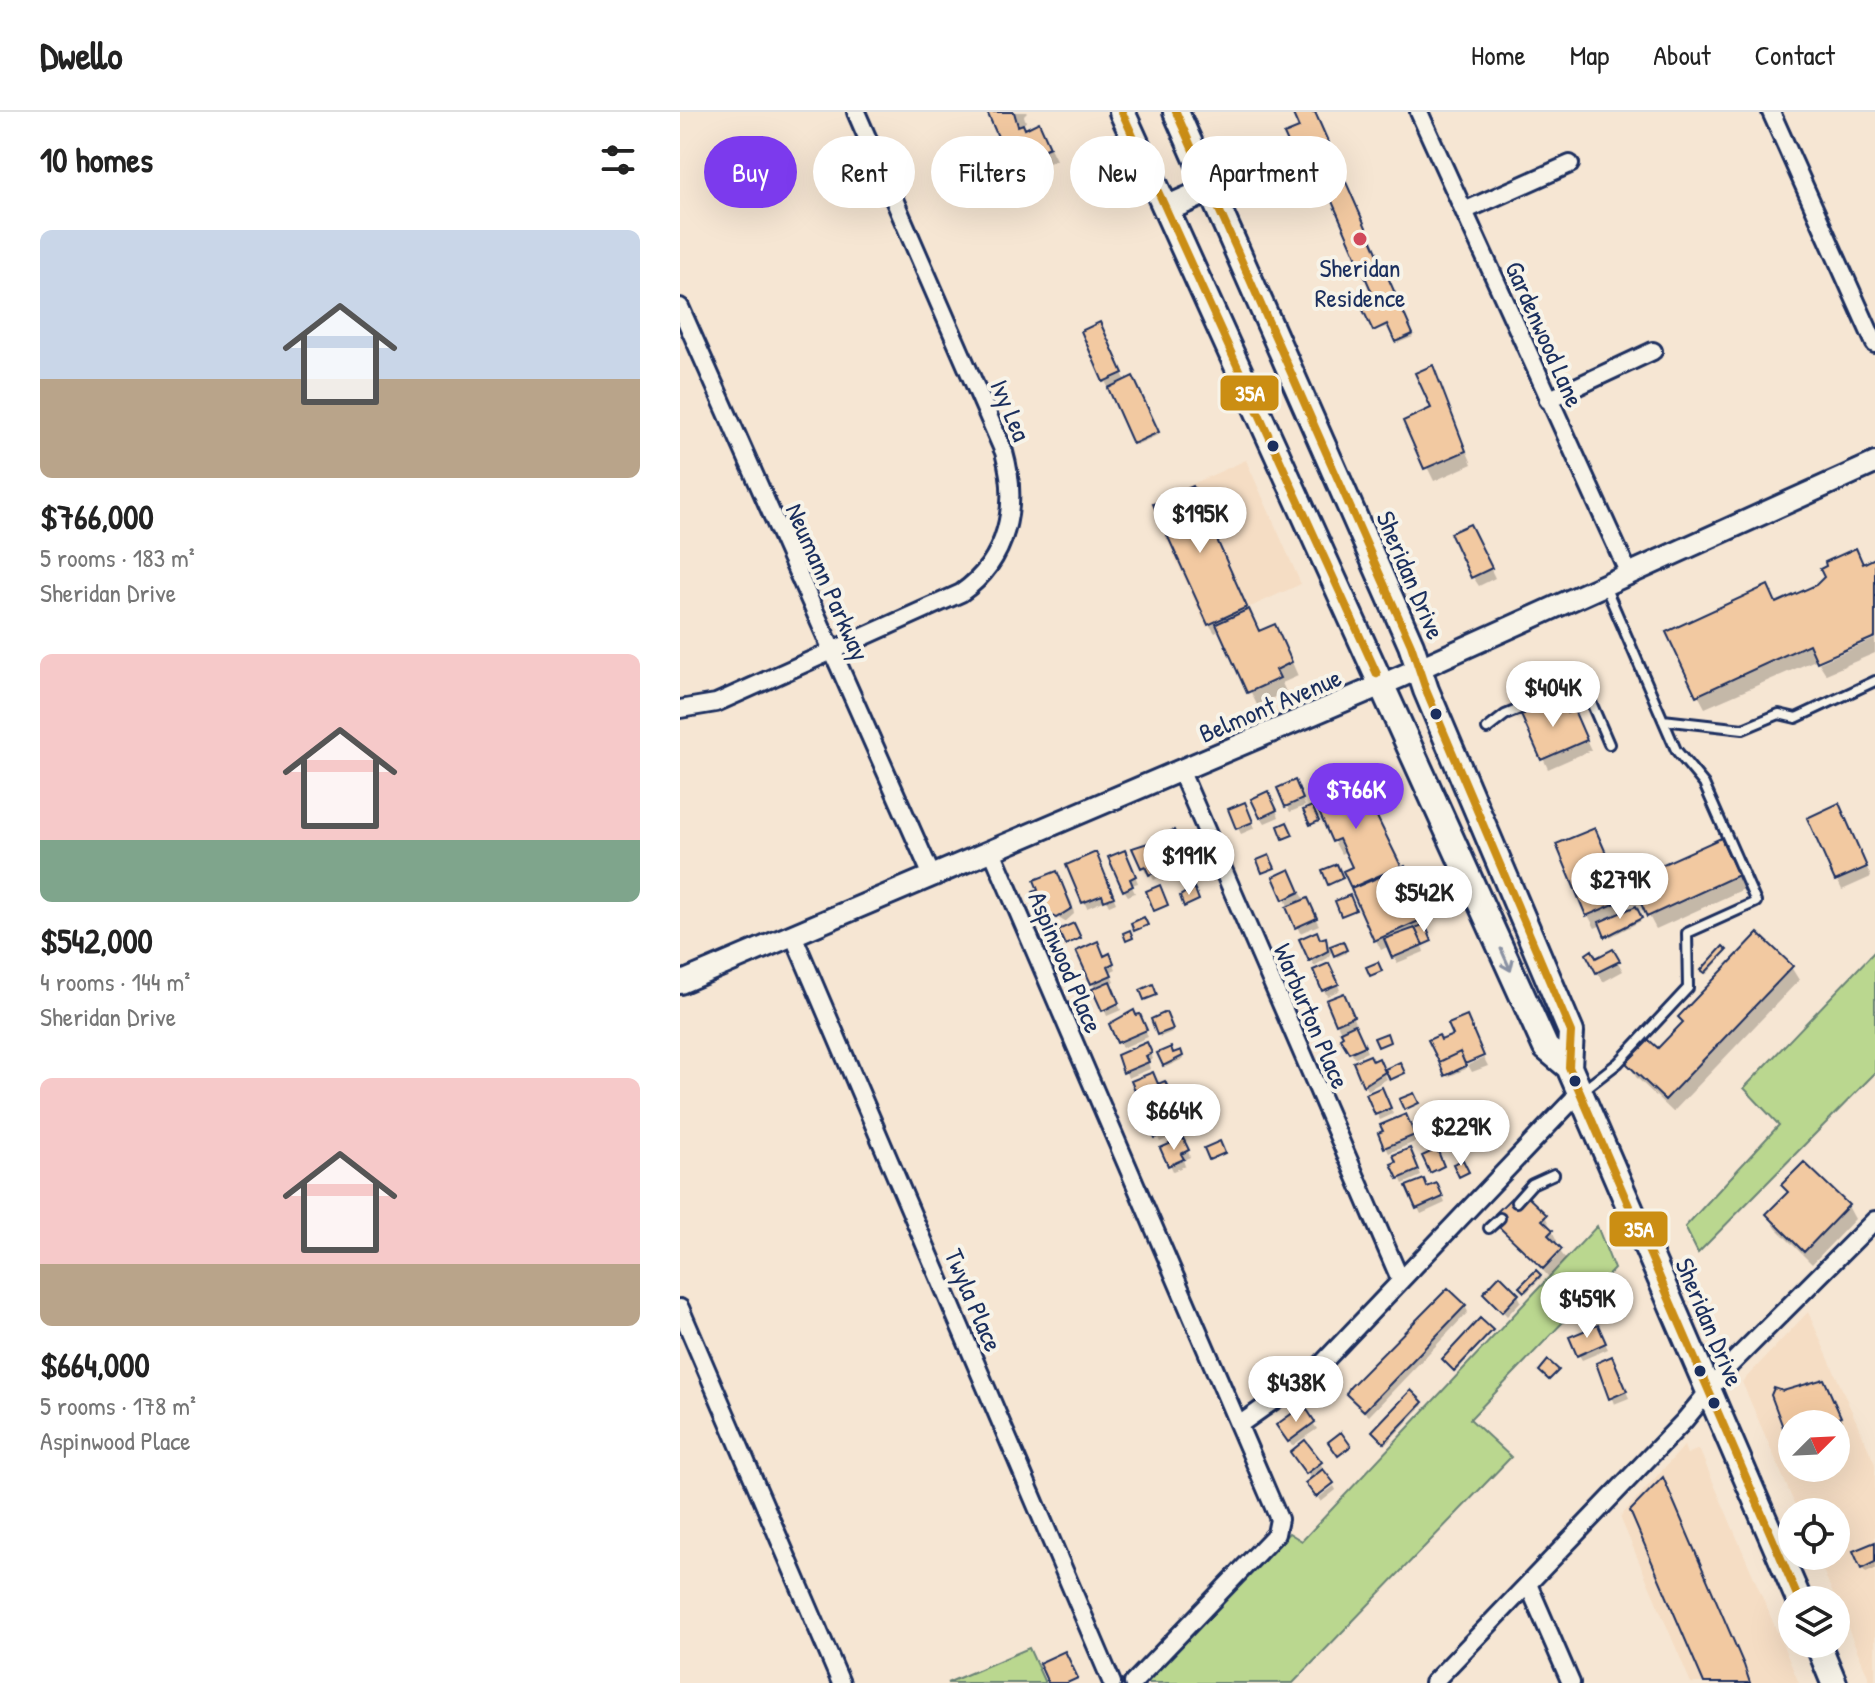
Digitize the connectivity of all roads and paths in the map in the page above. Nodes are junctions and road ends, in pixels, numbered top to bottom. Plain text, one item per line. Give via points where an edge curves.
1 (856, 112) edge
2 (1122, 112) edge
3 (1176, 112) edge
4 (1419, 112) edge
5 (1771, 112) edge
6 (1187, 136) edge
7 (1570, 164) dead end
8 (1181, 202) edge
9 (1219, 208) edge
10 (1166, 209) junction
11 (1464, 211) junction
12 (680, 307) edge
13 (1875, 344) edge
14 (1653, 351) dead end
15 (1548, 400) junction
16 (1875, 463) edge
17 (1629, 574) junction
18 (1605, 585) junction
19 (833, 651) junction
20 (1419, 669) junction
21 (1875, 681) edge
22 (1382, 685) junction
23 (680, 709) edge
24 (1663, 720) junction
25 (1487, 729) dead end
26 (1609, 744) dead end
27 (1181, 772) junction
28 (992, 851) junction
29 (932, 876) junction
30 (793, 935) junction
31 (680, 983) edge
32 (1569, 1067) junction
33 (1580, 1092) junction
34 (1554, 1174) dead end
35 (1516, 1202) dead end
36 (1500, 1218) dead end
37 (1875, 1220) edge
38 (1489, 1228) dead end
39 (1400, 1279) junction
40 (680, 1308) edge
41 (1710, 1391) junction
42 (1239, 1425) junction
43 (1528, 1584) junction
44 (1793, 1586) edge
45 (1824, 1658) edge
46 (841, 1683) edge
47 (1112, 1683) edge
48 (1133, 1683) edge
49 (1433, 1683) edge
50 (1571, 1683) edge
51 (1834, 1683) edge

1 - 19 street, Ivy Lea via 1004,452 1012,493 1005,535 976,583
2 - 10 main road, Sheridan Drive
3 - 6 main road, Sheridan Drive
4 - 11 street, Gardenwood Lane
5 - 13 street
7 - 11 street
8 - 10 main road
9 - 20 main road, Sheridan Drive
10 - 22 main road, Sheridan Drive
11 - 15 street, Gardenwood Lane
12 - 19 street, Neumann Parkway
14 - 15 street
15 - 17 street, Gardenwood Lane
16 - 17 street, Belmont Avenue
17 - 18 street, Belmont Avenue
18 - 20 street, Belmont Avenue
18 - 24 lane
19 - 23 street, Ivy Lea via 716,703
19 - 29 street, Neumann Parkway
20 - 22 street, Belmont Avenue
20 - 32 main road, Sheridan Drive via 1571,1032
21 - 24 lane via 1796,718 1779,714 1743,729
22 - 27 street, Belmont Avenue
22 -> 32 main road, Sheridan Drive via 1546,1048
24 - 33 lane via 1676,750 1704,784 1756,902 1687,933 1688,988 1618,1063
25 - 26 lane via 1505,715 1578,685 1587,693
27 - 28 street, Belmont Avenue
27 - 39 street, Warburton Place
28 - 29 street, Belmont Avenue
28 - 42 street, Aspinwood Place
29 - 30 street, Belmont Avenue
30 - 31 street, Belmont Avenue
30 - 47 street, Twyla Place
32 - 33 main road, Sheridan Drive
33 - 39 street
33 - 41 main road, Sheridan Drive
34 - 35 lane via 1532,1184
36 - 38 lane
37 - 41 street
39 - 42 street via 1314,1372
40 - 46 street
41 - 43 street
41 - 44 main road, Sheridan Drive
42 - 48 street, Aspinwood Place via 1279,1519 1276,1534
43 - 49 street
43 - 50 street
45 - 51 main road

